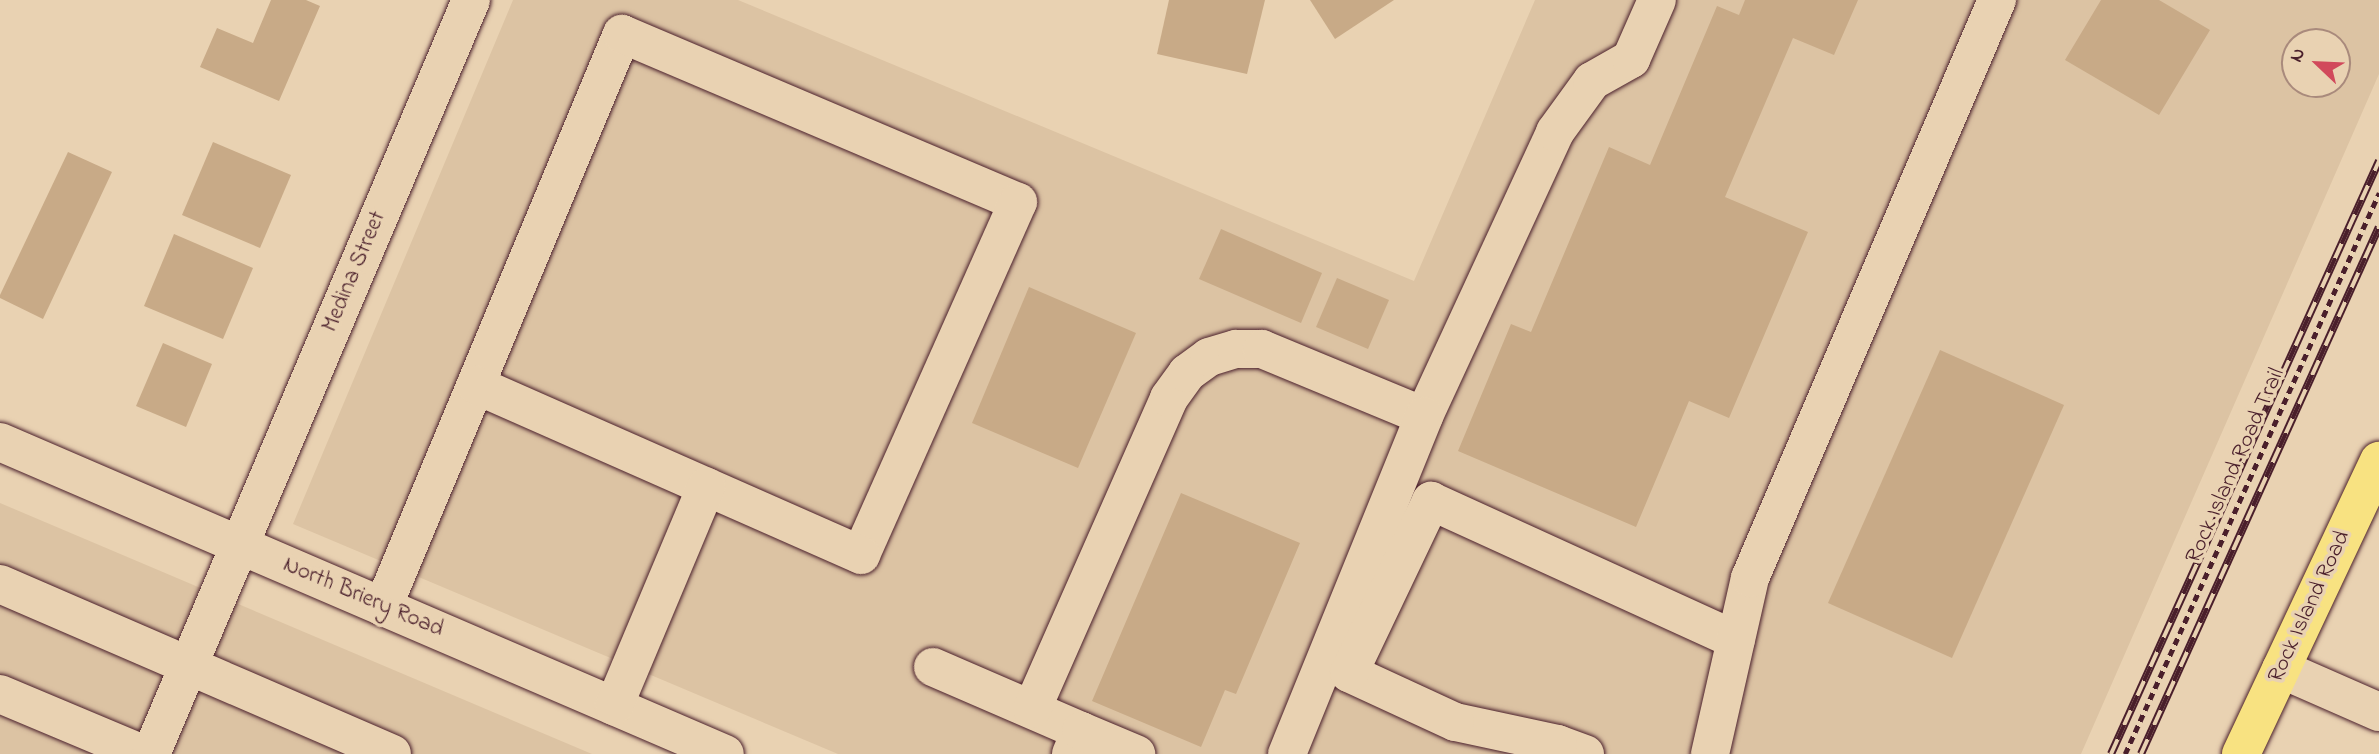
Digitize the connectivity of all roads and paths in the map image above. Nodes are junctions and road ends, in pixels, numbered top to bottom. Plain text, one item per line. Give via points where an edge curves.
1 (471, 0) edge
2 (1657, 0) edge
3 (1997, 0) edge
4 (2379, 192) edge
5 (476, 385) junction
6 (1424, 416) junction
7 (0, 442) edge
8 (2379, 461) edge
9 (1397, 482) junction
10 (706, 487) junction
11 (1431, 501) junction
12 (239, 544) junction
13 (0, 584) edge
14 (383, 607) junction
15 (1736, 640) junction
16 (187, 667) junction
17 (933, 667) dead end
18 (2281, 669) junction
19 (0, 694) edge
20 (614, 706) junction
21 (1032, 709) junction
22 (2379, 712) edge
23 (1076, 742) edge
24 (143, 754) edge
25 (151, 754) edge
26 (392, 754) edge
27 (725, 754) edge
28 (1136, 754) edge
29 (1287, 754) edge
30 (1585, 754) edge
31 (1710, 754) edge
32 (2125, 754) edge
33 (2241, 754) edge

1 - 12 street, Medina Street
2 - 6 street via 1631,59 1592,81 1555,132
3 - 15 street via 1750,579
4 - 32 path, Rock Island Road Trail
5 - 10 street
5 - 10 street via 622,34 1018,202 860,555
5 - 14 street
6 - 9 street
6 - 21 street via 1262,349 1236,349 1209,357 1187,373 1169,398
7 - 12 street, North Briery Road
8 - 18 main road, Rock Island Road
9 - 11 street
9 - 29 street
10 - 20 street
11 - 15 street
11 - 30 street via 1349,673 1455,722
12 - 14 street, North Briery Road
12 - 16 street, Medina Street
13 - 16 street
14 - 20 street, North Briery Road
15 - 31 street
16 - 25 street, Medina Street
16 - 26 street
17 - 21 street
18 - 22 street
18 - 33 main road, Rock Island Road
19 - 24 street
20 - 27 street, North Briery Road
21 - 23 street
23 - 28 street

